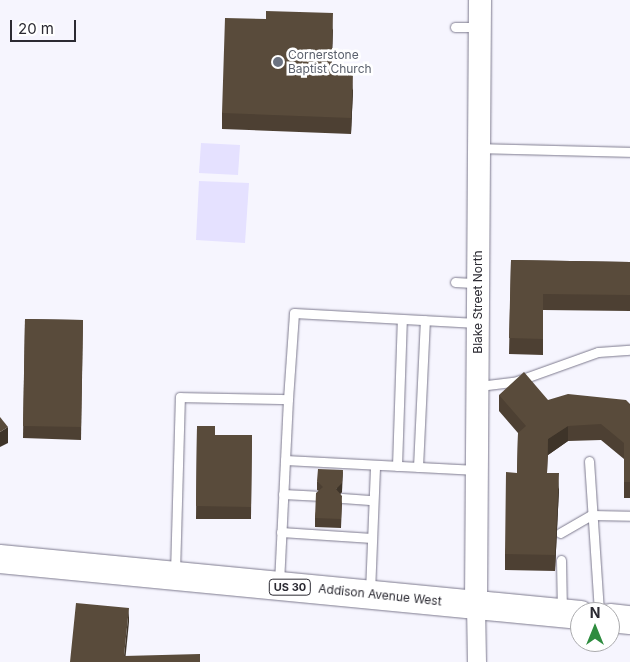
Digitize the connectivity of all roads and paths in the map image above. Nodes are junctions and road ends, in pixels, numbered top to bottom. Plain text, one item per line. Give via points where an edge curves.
1 (480, 0) edge
2 (455, 27) dead end
3 (479, 27) junction
4 (479, 148) junction
5 (630, 152) edge
6 (455, 282) dead end
7 (478, 283) junction
8 (402, 319) junction
9 (426, 320) junction
10 (478, 323) junction
11 (630, 350) edge
12 (477, 386) junction
13 (288, 399) junction
14 (285, 460) junction
15 (589, 461) dead end
16 (375, 465) junction
17 (397, 466) junction
18 (418, 467) junction
19 (477, 470) junction
20 (283, 494) junction
21 (317, 496) edge
22 (342, 498) edge
23 (373, 500) junction
24 (591, 515) junction
25 (630, 516) edge
26 (281, 532) junction
27 (560, 533) dead end
28 (372, 538) junction
29 (0, 559) edge
30 (561, 560) dead end
31 (175, 576) junction
32 (278, 586) junction
33 (370, 594) junction
34 (599, 602) edge
35 (476, 605) junction
36 (570, 609) edge
37 (570, 614) edge
38 (477, 662) edge

1 - 3 street, Blake Street North
2 - 3 lane
3 - 4 street, Blake Street North
4 - 5 lane
4 - 7 street, Blake Street North
6 - 7 lane
7 - 10 street, Blake Street North
8 - 9 lane
8 - 13 lane via 294,313
8 - 17 lane
9 - 10 lane
9 - 18 lane
10 - 12 street, Blake Street North
11 - 12 lane via 598,352 514,382
12 - 19 street, Blake Street North
13 - 14 lane
13 - 31 lane via 180,397
14 - 16 lane
14 - 20 lane
15 - 24 lane
16 - 17 lane
16 - 23 lane
17 - 18 lane
18 - 19 lane
19 - 35 street, Blake Street North
20 - 21 lane
20 - 26 lane
22 - 23 lane
23 - 28 lane
24 - 25 lane
24 - 27 lane
24 - 34 lane
26 - 28 lane
26 - 32 lane
28 - 33 lane
29 - 31 main road, Addison Avenue West / US 30
30 - 36 lane
31 - 32 main road, Addison Avenue West / US 30
32 - 33 main road, Addison Avenue West / US 30
33 - 35 main road, Addison Avenue West / US 30
35 - 37 main road, Addison Avenue West / US 30
35 - 38 street

